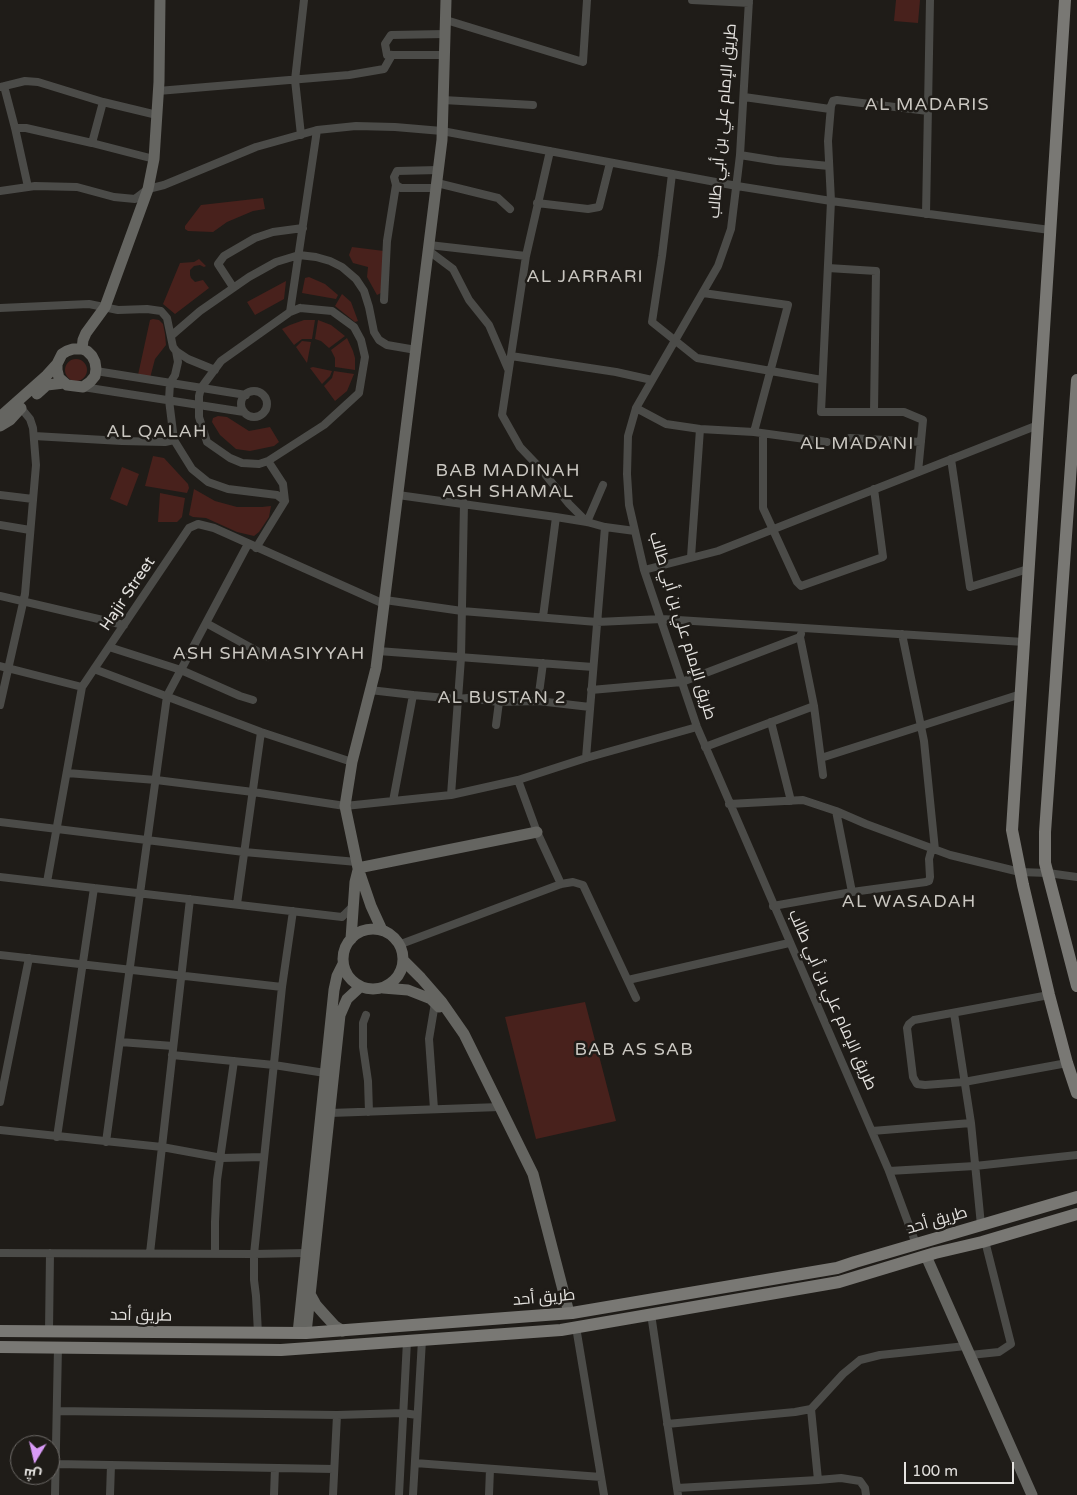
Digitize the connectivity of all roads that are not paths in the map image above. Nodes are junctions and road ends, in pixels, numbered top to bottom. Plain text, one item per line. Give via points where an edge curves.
1 (160, 0) edge
2 (304, 0) edge
3 (446, 0) edge
4 (588, 0) edge
5 (692, 0) edge
6 (930, 0) edge
7 (1065, 0) edge
8 (749, 2) edge
9 (446, 20) junction
10 (445, 34) junction
11 (392, 55) junction
12 (444, 55) junction
13 (295, 80) junction
14 (2, 86) edge
15 (158, 91) junction
16 (744, 97) junction
17 (443, 100) junction
18 (103, 102) junction
19 (533, 105) dead end
20 (830, 109) junction
21 (928, 111) junction
22 (156, 115) junction
23 (16, 128) junction
24 (317, 130) junction
25 (442, 131) junction
26 (301, 134) junction
27 (92, 143) junction
28 (550, 151) junction
29 (740, 156) junction
30 (154, 160) junction
31 (610, 163) junction
32 (829, 166) junction
33 (438, 170) junction
34 (672, 174) junction
35 (396, 184) junction
36 (436, 186) junction
37 (737, 186) junction
38 (28, 187) junction
39 (148, 189) junction
40 (0, 191) edge
41 (831, 201) junction
42 (537, 203) junction
43 (510, 209) dead end
44 (926, 214) junction
45 (303, 228) junction
46 (1050, 230) junction
47 (429, 248) junction
48 (298, 255) junction
49 (526, 256) junction
50 (828, 268) junction
51 (234, 288) junction
52 (704, 293) junction
53 (384, 300) dead end
54 (104, 304) junction
55 (0, 308) edge
56 (290, 312) junction
57 (171, 336) junction
58 (676, 339) junction
59 (82, 349) junction
60 (416, 350) junction
61 (67, 351) junction
62 (176, 351) junction
63 (511, 356) junction
64 (57, 364) junction
65 (508, 369) junction
66 (214, 370) junction
67 (770, 370) junction
68 (96, 372) junction
69 (652, 380) junction
70 (822, 380) junction
71 (1077, 382) edge
72 (170, 383) junction
73 (64, 384) junction
74 (83, 387) junction
75 (202, 388) junction
76 (246, 395) junction
77 (169, 400) junction
78 (199, 404) junction
79 (21, 408) junction
80 (636, 408) junction
81 (244, 412) junction
82 (874, 412) junction
83 (0, 417) edge
84 (1038, 425) junction
85 (0, 426) edge
86 (700, 429) junction
87 (754, 432) junction
88 (763, 434) junction
89 (34, 436) junction
90 (850, 438) dead end
91 (174, 440) junction
92 (827, 442) dead end
93 (921, 442) junction
94 (950, 459) junction
95 (268, 461) junction
96 (918, 472) junction
97 (603, 485) dead end
98 (874, 489) junction
99 (398, 495) junction
100 (0, 496) edge
101 (33, 499) junction
102 (285, 501) junction
103 (464, 504) junction
104 (556, 517) junction
105 (587, 522) junction
106 (0, 525) edge
107 (605, 527) junction
108 (773, 529) junction
109 (30, 530) junction
110 (635, 531) junction
111 (248, 544) junction
112 (256, 548) junction
113 (691, 558) junction
114 (1028, 569) junction
115 (644, 570) junction
116 (0, 596) edge
117 (23, 601) junction
118 (384, 602) junction
119 (462, 611) junction
120 (543, 617) junction
121 (662, 619) junction
122 (597, 622) junction
123 (206, 623) junction
124 (124, 625) junction
125 (804, 628) junction
126 (902, 634) junction
127 (800, 637) junction
128 (1024, 642) junction
129 (109, 647) junction
130 (378, 651) junction
131 (268, 657) dead end
132 (461, 658) junction
133 (543, 663) junction
134 (4, 667) edge
135 (593, 667) junction
136 (94, 669) junction
137 (181, 670) junction
138 (682, 682) junction
139 (82, 687) junction
140 (370, 690) junction
141 (591, 690) junction
142 (1020, 694) junction
143 (413, 695) junction
144 (167, 696) junction
145 (457, 699) junction
146 (252, 700) dead end
147 (538, 701) junction
148 (499, 702) junction
149 (0, 705) edge
150 (814, 706) junction
151 (590, 707) junction
152 (771, 722) junction
153 (496, 725) dead end
154 (920, 725) junction
155 (697, 727) junction
156 (261, 732) junction
157 (705, 747) junction
158 (586, 758) junction
159 (821, 758) junction
160 (352, 762) junction
161 (67, 773) junction
162 (823, 775) dead end
163 (156, 780) junction
164 (518, 780) junction
165 (252, 792) junction
166 (451, 795) junction
167 (393, 801) junction
168 (791, 801) junction
169 (730, 804) junction
170 (345, 806) junction
171 (836, 811) junction
172 (0, 822) edge
173 (57, 829) junction
174 (537, 832) junction
175 (148, 839) junction
176 (933, 849) junction
177 (244, 852) junction
178 (358, 865) junction
179 (1020, 872) junction
180 (1048, 873) junction
181 (0, 876) edge
182 (1077, 876) edge
183 (47, 882) junction
184 (561, 884) junction
185 (94, 888) junction
186 (852, 892) junction
187 (140, 893) junction
188 (190, 899) junction
189 (237, 904) junction
190 (354, 905) junction
191 (774, 906) junction
192 (293, 911) junction
193 (382, 930) junction
194 (351, 939) junction
195 (789, 943) junction
196 (401, 944) junction
197 (0, 955) edge
198 (29, 958) junction
199 (404, 961) junction
200 (82, 964) junction
201 (343, 964) junction
202 (129, 970) junction
203 (181, 976) junction
204 (628, 980) junction
205 (1077, 986) edge
206 (282, 987) junction
207 (360, 987) junction
208 (384, 988) junction
209 (1049, 995) junction
210 (636, 998) dead end
211 (435, 1003) junction
212 (954, 1012) junction
213 (366, 1015) dead end
214 (464, 1034) junction
215 (120, 1042) junction
216 (173, 1050) junction
217 (234, 1061) junction
218 (1067, 1063) junction
219 (274, 1065) junction
220 (325, 1074) junction
221 (964, 1082) junction
222 (1077, 1093) edge
223 (0, 1102) edge
224 (500, 1107) junction
225 (434, 1109) junction
226 (370, 1112) junction
227 (330, 1114) junction
228 (972, 1123) junction
229 (0, 1130) edge
230 (872, 1131) junction
231 (57, 1137) junction
232 (106, 1142) junction
233 (162, 1148) junction
234 (1077, 1155) edge
235 (222, 1158) junction
236 (264, 1158) junction
237 (975, 1166) junction
238 (889, 1171) junction
239 (1077, 1197) edge
240 (1077, 1214) edge
241 (981, 1225) junction
242 (982, 1242) junction
243 (916, 1244) junction
244 (0, 1253) edge
245 (50, 1253) junction
246 (150, 1253) junction
247 (306, 1253) junction
248 (215, 1254) junction
249 (254, 1254) junction
250 (926, 1256) junction
251 (310, 1294) junction
252 (569, 1313) junction
253 (651, 1314) junction
254 (576, 1327) junction
255 (0, 1330) edge
256 (49, 1331) junction
257 (343, 1331) junction
258 (302, 1332) junction
259 (258, 1333) junction
260 (422, 1340) junction
261 (407, 1341) junction
262 (0, 1347) edge
263 (58, 1347) junction
264 (968, 1350) junction
265 (811, 1409) junction
266 (57, 1411) junction
267 (403, 1413) junction
268 (337, 1415) junction
269 (417, 1415) junction
270 (667, 1424) junction
271 (57, 1435) edge
272 (414, 1462) junction
273 (60, 1464) edge
274 (111, 1466) junction
275 (275, 1468) junction
276 (334, 1469) junction
277 (490, 1469) junction
278 (601, 1477) junction
279 (818, 1480) junction
280 (677, 1491) edge
281 (110, 1495) edge
282 (274, 1495) edge
283 (333, 1495) edge
284 (399, 1495) edge
285 (412, 1495) edge
286 (489, 1495) edge
287 (604, 1495) edge
288 (866, 1495) edge
289 (1032, 1495) edge

1 - 15 street
2 - 13 street
3 - 9 street
4 - 9 street via 583,62
5 - 8 street
6 - 21 street
7 - 46 main road
8 - 16 street, طريق الإمام علي بن أبي طالب
9 - 10 street
10 - 11 street via 391,35 385,44 387,55
10 - 12 street
11 - 12 street
11 - 13 street via 384,69
12 - 17 street
13 - 15 street
13 - 26 street
14 - 18 street via 38,82
14 - 23 street
15 - 22 street
16 - 20 street
16 - 29 street, طريق الإمام علي بن أبي طالب
17 - 19 street
17 - 25 street
18 - 22 street
18 - 27 street
20 - 21 street via 831,103 837,100
20 - 32 street
21 - 44 street
22 - 30 street
23 - 27 street
23 - 38 street
24 - 25 street via 356,126
24 - 26 street
24 - 45 street
25 - 28 street
25 - 33 street
26 - 39 street via 256,146
27 - 30 street
28 - 31 street
28 - 42 street
29 - 32 street
29 - 37 street, طريق الإمام علي بن أبي طالب
30 - 39 street
31 - 34 street
31 - 42 street via 599,208
32 - 41 street
33 - 35 street via 397,171 394,177
33 - 36 street
34 - 37 street
34 - 58 street via 652,322
35 - 36 street via 401,188
35 - 53 street via 387,241
36 - 43 street via 498,198
36 - 47 street
37 - 41 street
37 - 52 street, طريق الإمام علي بن أبي طالب via 730,229 718,266
38 - 39 street via 77,187 135,199
38 - 40 street
39 - 54 street
41 - 44 street
41 - 50 street
42 - 49 street
44 - 46 street
45 - 48 street
45 - 51 street via 255,238 224,256 218,264
46 - 84 main road
47 - 49 street
47 - 60 street
47 - 65 street via 453,269 489,325
48 - 51 street via 276,262
48 - 56 street
48 - 60 street via 316,257 342,267 364,291 379,340 387,345
49 - 63 street
50 - 70 street
50 - 82 street via 876,271
51 - 57 street
52 - 58 street, طريق الإمام علي بن أبي طالب
52 - 67 street via 788,305
54 - 55 street
54 - 57 street via 118,310 161,311 167,318
54 - 59 street via 86,333
54 - 61 street
56 - 66 street
56 - 95 street via 300,308 332,311 354,327 365,357 362,379 359,393 324,425
57 - 62 street
58 - 67 street via 697,358
58 - 69 street, طريق الإمام علي بن أبي طالب
59 - 61 street
59 - 68 street via 96,362
60 - 99 street
61 - 64 street
62 - 66 street
62 - 72 street via 176,375
63 - 65 street
63 - 69 street
64 - 73 street
64 - 83 street
65 - 105 street via 502,415 520,447
66 - 75 street
67 - 70 street
67 - 87 street
68 - 72 street
68 - 74 street
69 - 80 street, طريق الإمام علي بن أبي طالب
70 - 82 street via 821,412
71 - 180 main road via 1045,832
72 - 75 street
72 - 77 street
73 - 74 street
73 - 79 street via 46,385
74 - 77 street
75 - 76 street
75 - 78 street
76 - 81 street via 241,402
76 - 81 street via 260,392 266,398 267,406 258,417
77 - 78 street
77 - 91 street
78 - 81 street
78 - 95 street via 199,417 207,442 242,463
79 - 85 street
79 - 89 street via 30,419
80 - 86 street via 666,424
80 - 110 street, طريق الإمام علي بن أبي طالب via 628,436 627,474
82 - 93 street via 904,412 923,420
84 - 94 street
84 - 114 main road
86 - 87 street
86 - 113 street
87 - 88 street
88 - 92 street
88 - 108 street via 763,508
89 - 91 street
89 - 101 street
90 - 93 street
91 - 102 street via 192,469 208,482 228,489 277,495
93 - 96 street
94 - 96 street
94 - 114 street via 970,587
95 - 102 street via 283,484
96 - 98 street
97 - 105 street
98 - 108 street
98 - 108 street via 884,557 801,586
99 - 103 street
99 - 118 street
100 - 101 street
101 - 109 street
102 - 112 street
103 - 104 street
103 - 119 street
104 - 105 street
104 - 120 street
105 - 107 street
106 - 109 street
107 - 110 street
107 - 122 street
108 - 113 street
109 - 117 street
110 - 115 street, طريق الإمام علي بن أبي طالب
111 - 112 street, Hajir Street
111 - 123 street
111 - 124 street, Hajir Street via 214,528 198,524 189,528
112 - 118 street, Hajir Street
113 - 115 street
114 - 128 main road
115 - 121 street, طريق الإمام علي بن أبي طالب
116 - 117 street
117 - 124 street
117 - 134 street
118 - 119 street, Hajir Street
118 - 130 street
119 - 120 street, Hajir Street
119 - 132 street
120 - 122 street, Hajir Street
121 - 122 street, Hajir Street
121 - 125 street, Hajir Street
121 - 138 street, طريق الإمام علي بن أبي طالب
122 - 135 street
123 - 131 street
123 - 137 street
124 - 129 street, Hajir Street
125 - 126 street, Hajir Street
125 - 127 street
126 - 128 street, Hajir Street
126 - 154 street
127 - 138 street
127 - 150 street
128 - 142 main road
129 - 136 street, Hajir Street
129 - 137 street
130 - 132 street
130 - 140 street
132 - 133 street
132 - 145 street
133 - 135 street
133 - 147 street
134 - 139 street
134 - 149 street
135 - 141 street
136 - 139 street, Hajir Street
136 - 144 street
137 - 144 street
137 - 146 street
138 - 141 street
138 - 155 street, طريق الإمام علي بن أبي طالب
139 - 161 street, Hajir Street
140 - 143 street
140 - 160 street
141 - 151 street
142 - 154 street
142 - 179 main road via 1012,830
143 - 145 street
143 - 167 street
144 - 156 street
144 - 163 street
145 - 148 street
145 - 166 street
147 - 148 street
147 - 151 street
148 - 153 street
150 - 152 street
150 - 159 street
151 - 158 street
152 - 157 street
152 - 168 street
154 - 159 street
154 - 176 street
155 - 157 street, طريق الإمام علي بن أبي طالب
155 - 158 street
156 - 160 street
156 - 165 street
157 - 169 street, طريق الإمام علي بن أبي طالب
158 - 164 street
159 - 162 street
160 - 170 street
161 - 163 street
161 - 173 street, Hajir Street
163 - 165 street
163 - 175 street
164 - 166 street
164 - 174 street
165 - 170 street
165 - 177 street
166 - 167 street
167 - 170 street
168 - 169 street
168 - 171 street via 803,800
169 - 191 street, طريق الإمام علي بن أبي طالب
170 - 178 street
171 - 176 street
171 - 186 street
172 - 173 street
173 - 175 street
173 - 183 street, Hajir Street
174 - 178 street
174 - 184 street
175 - 177 street
175 - 187 street
176 - 179 street
176 - 186 street via 929,859 929,880
177 - 178 street
177 - 189 street
178 - 190 street
178 - 193 street
179 - 180 street
179 - 209 main road
180 - 182 street
180 - 205 main road
181 - 183 street
183 - 185 street
184 - 196 street
184 - 204 street via 573,882 583,885
185 - 187 street
185 - 200 street
186 - 191 street
187 - 188 street
187 - 202 street
188 - 189 street
188 - 203 street
189 - 192 street
190 - 192 street via 342,917
190 - 194 street
191 - 195 street, طريق الإمام علي بن أبي طالب
192 - 206 street
193 - 194 street via 366,930
193 - 196 street
194 - 201 street
195 - 204 street
195 - 230 street, طريق الإمام علي بن أبي طالب
196 - 199 street
197 - 198 street
198 - 200 street
198 - 223 street
199 - 208 street via 396,980
199 - 214 street via 441,1001
200 - 202 street
200 - 231 street
201 - 207 street via 349,978
201 - 220 street via 334,990
202 - 203 street
202 - 215 street
203 - 206 street
203 - 216 street
204 - 210 street
206 - 219 street
207 - 208 street via 371,990
207 - 227 street via 347,999 340,1016
208 - 211 street via 408,990
209 - 212 street
209 - 218 main road
211 - 214 street
211 - 225 street via 429,1039
212 - 221 street
212 - 221 street via 908,1024 913,1077 917,1084 925,1085
213 - 226 street via 363,1047
214 - 224 street
215 - 216 street
215 - 232 street
216 - 217 street
216 - 233 street
217 - 219 street
217 - 235 street
218 - 221 street
218 - 222 main road
219 - 220 street
219 - 236 street
220 - 247 street
221 - 228 street
224 - 225 street
224 - 252 street via 533,1174
225 - 226 street
226 - 227 street
227 - 251 street
228 - 230 street
228 - 237 street
229 - 231 street
230 - 238 street, طريق الإمام علي بن أبي طالب
231 - 232 street
232 - 233 street
233 - 235 street
233 - 246 street
234 - 237 street
235 - 236 street
235 - 248 street via 217,1180
236 - 249 street
237 - 238 street
237 - 241 street
238 - 243 street, طريق الإمام علي بن أبي طالب
239 - 241 main road, طريق أحد
240 - 242 main road, طريق أحد
241 - 243 main road, طريق أحد
242 - 250 main road, طريق أحد
242 - 264 street via 986,1245 1011,1344 999,1352
243 - 252 main road, طريق أحد via 837,1268
244 - 245 street
245 - 246 street
245 - 256 street
246 - 248 street
247 - 249 street
247 - 258 street
248 - 249 street
249 - 259 street
250 - 253 main road, طريق أحد via 839,1282
250 - 264 street
251 - 257 street via 324,1314
251 - 258 street
252 - 257 main road, طريق أحد
253 - 254 main road, طريق أحد
253 - 270 street
254 - 260 main road, طريق أحد
254 - 278 street
255 - 256 main road, طريق أحد
256 - 259 main road, طريق أحد
257 - 258 main road, طريق أحد
258 - 259 main road, طريق أحد
260 - 261 main road, طريق أحد
260 - 269 street
261 - 263 main road, طريق أحد via 282,1350
261 - 267 street
262 - 263 main road, طريق أحد
263 - 266 street
264 - 265 street via 880,1355 860,1360
264 - 289 street
265 - 270 street
265 - 279 street
266 - 268 street
266 - 271 street
267 - 268 street
267 - 269 street
267 - 284 street
268 - 276 street
269 - 272 street
270 - 280 street
272 - 277 street
272 - 285 street
273 - 274 street
274 - 275 street
274 - 281 street
275 - 276 street
275 - 282 street
276 - 283 street
277 - 278 street
277 - 286 street
278 - 287 street
279 - 280 street
279 - 288 street via 841,1478 860,1482

